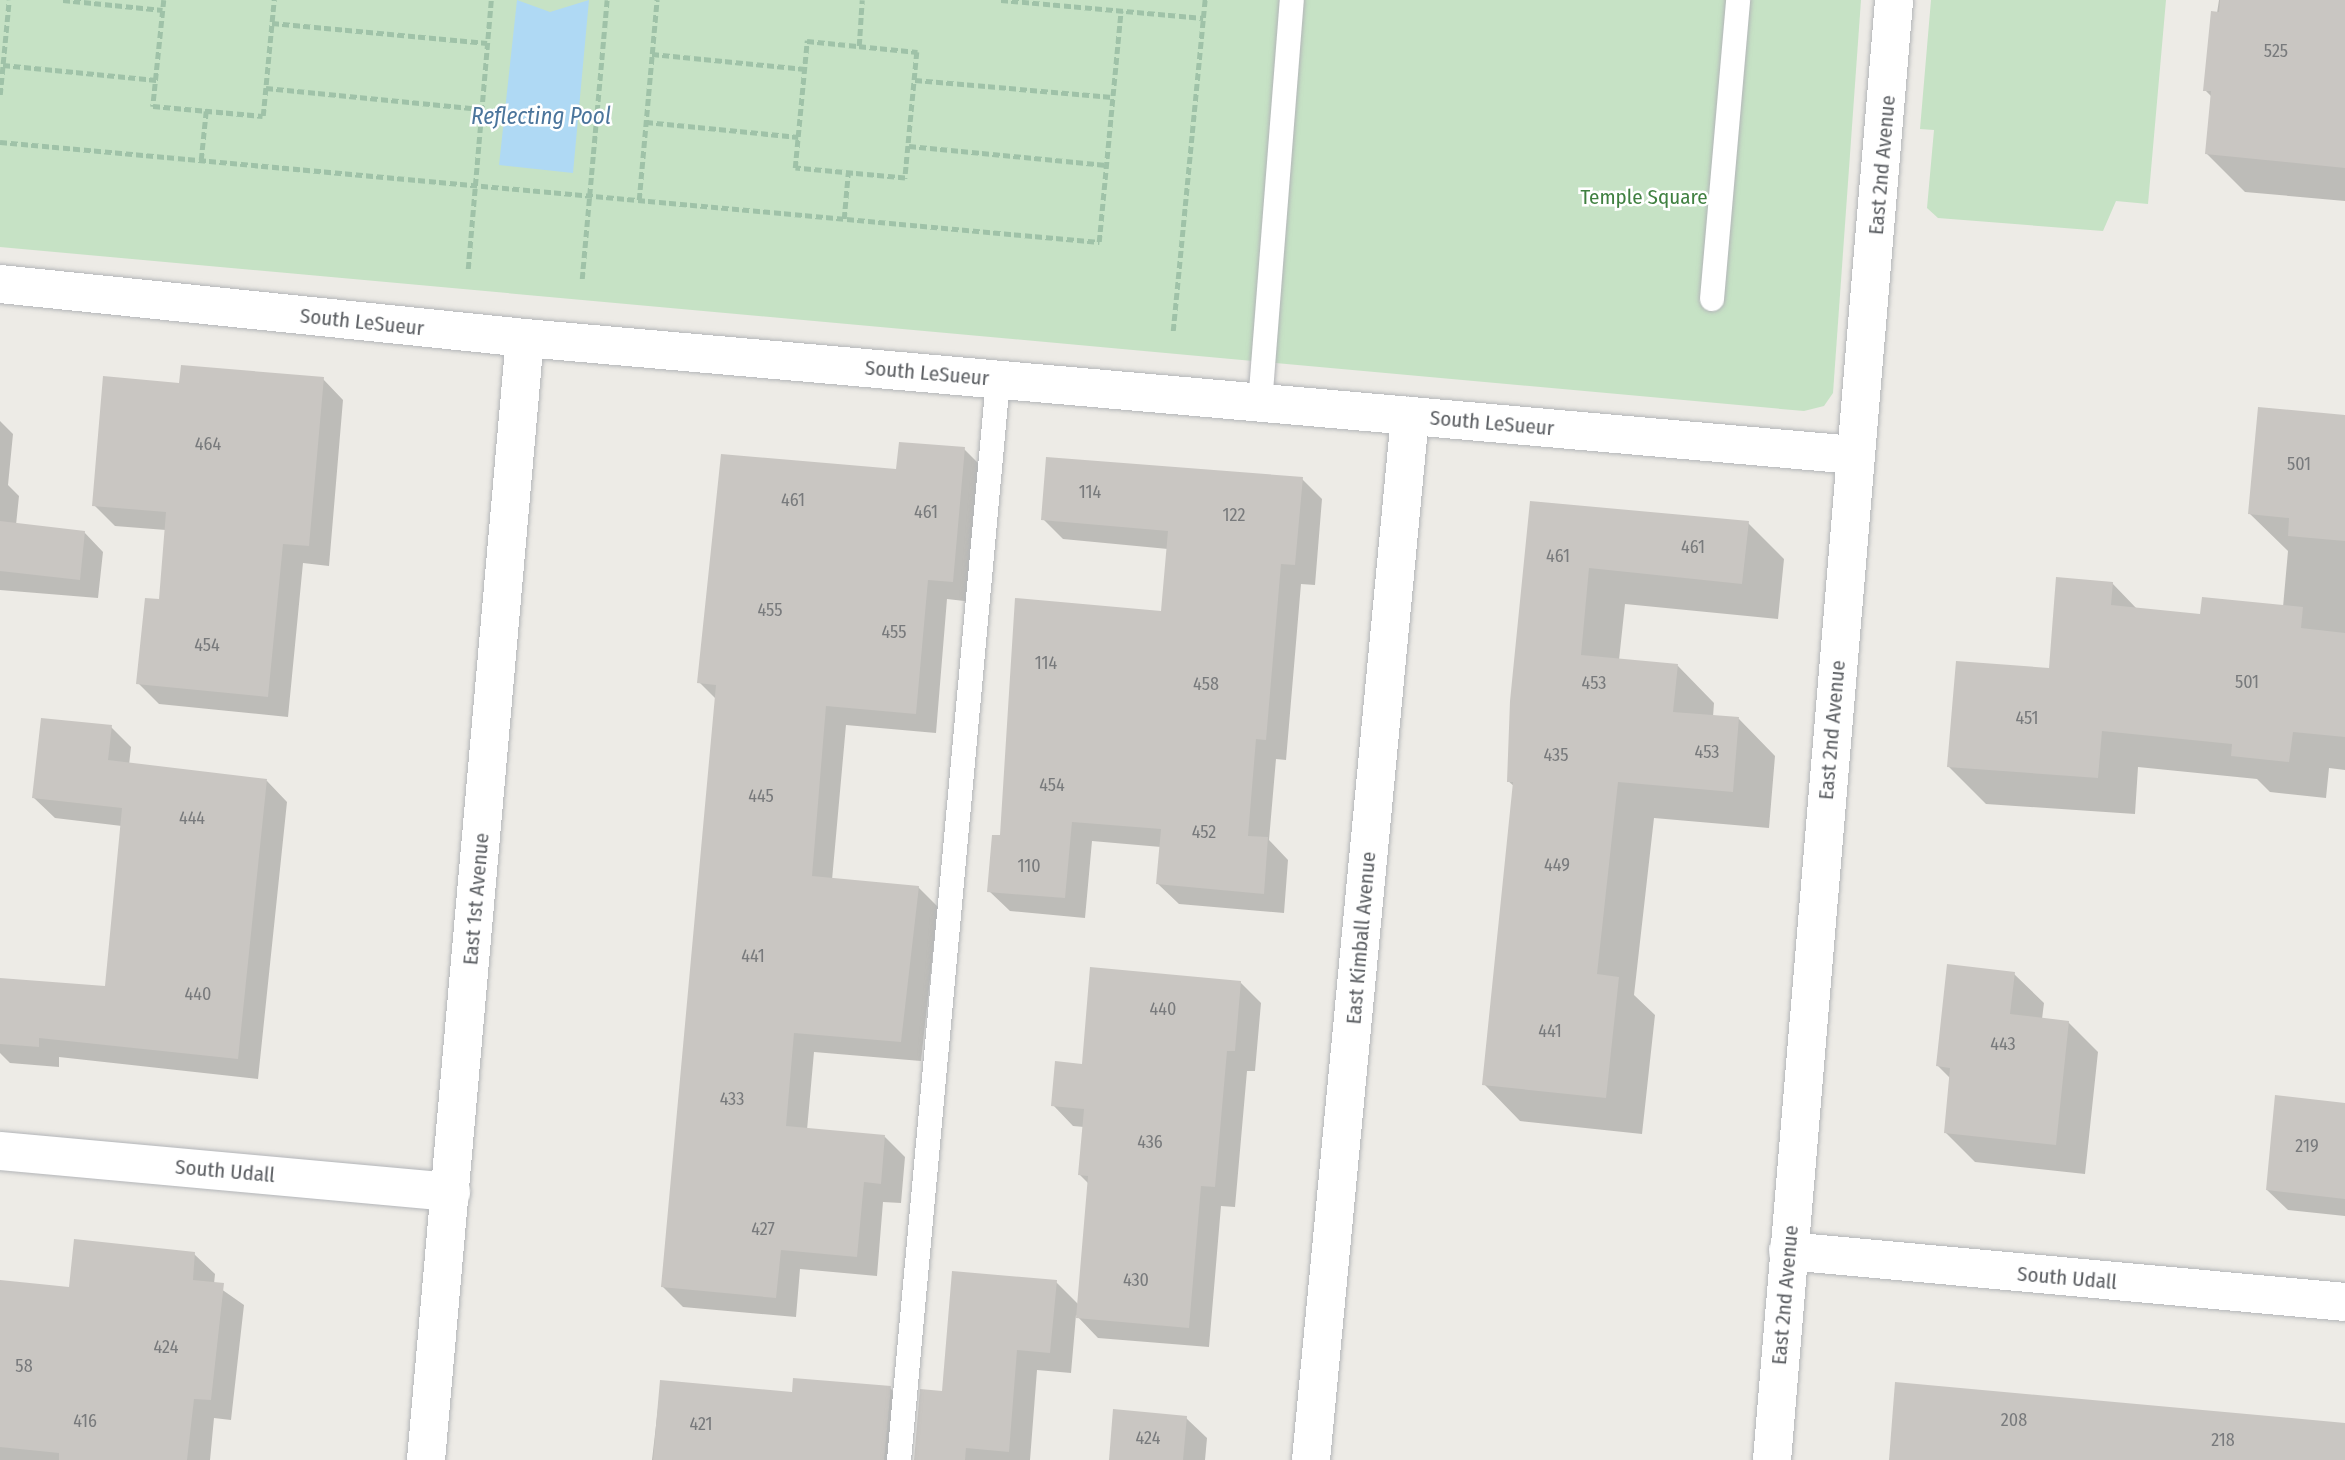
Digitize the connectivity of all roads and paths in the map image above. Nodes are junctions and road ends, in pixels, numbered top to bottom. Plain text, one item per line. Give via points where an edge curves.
1 (9, 0) edge
2 (64, 0) edge
3 (164, 0) edge
4 (274, 0) edge
5 (491, 0) edge
6 (607, 0) edge
7 (657, 0) edge
8 (862, 0) edge
9 (1001, 0) edge
10 (1205, 0) edge
11 (1293, 0) edge
12 (1738, 0) edge
13 (1895, 0) edge
14 (163, 10) junction
15 (1121, 11) junction
16 (1203, 18) junction
17 (272, 23) junction
18 (487, 43) junction
19 (859, 46) junction
20 (652, 54) junction
21 (3, 65) junction
22 (805, 68) junction
23 (156, 80) junction
24 (915, 80) junction
25 (267, 88) junction
26 (0, 95) edge
27 (1112, 97) junction
28 (481, 109) junction
29 (206, 111) junction
30 (646, 122) junction
31 (798, 137) junction
32 (0, 142) edge
33 (909, 146) junction
34 (201, 160) junction
35 (1106, 166) junction
36 (848, 173) junction
37 (475, 185) junction
38 (590, 195) junction
39 (639, 200) junction
40 (844, 219) junction
41 (468, 269) dead end
42 (582, 279) dead end
43 (0, 284) edge
44 (1712, 299) dead end
45 (1173, 331) dead end
46 (525, 338) junction
47 (998, 380) junction
48 (1260, 404) junction
49 (1410, 416) junction
50 (1855, 455) junction
51 (0, 1151) edge
52 (451, 1192) junction
53 (1788, 1251) junction
54 (2345, 1302) edge
55 (426, 1460) edge
56 (900, 1460) edge
57 (1311, 1460) edge
58 (1772, 1460) edge

1 - 21 path
2 - 14 path
3 - 14 path
4 - 17 path
5 - 18 path
6 - 38 path
7 - 20 path
8 - 19 path
9 - 15 path
10 - 16 path
11 - 48 lane
12 - 44 lane
13 - 50 street, East 2nd Avenue
14 - 23 path
15 - 16 path
15 - 27 path
16 - 45 path
17 - 18 path
17 - 25 path
18 - 28 path
19 - 22 path via 807,41
19 - 24 path via 917,52
20 - 22 path
20 - 30 path
21 - 23 path
21 - 26 path
22 - 31 path
23 - 29 path via 153,106
24 - 27 path
24 - 33 path
25 - 28 path
25 - 29 path via 263,116
27 - 35 path
28 - 37 path
29 - 34 path
30 - 31 path
30 - 39 path
31 - 36 path via 795,168
32 - 34 path
33 - 35 path
33 - 36 path via 905,178
34 - 37 path
35 - 40 path via 1099,242
36 - 40 path
37 - 38 path
37 - 41 path
38 - 39 path
38 - 42 path
39 - 40 path
43 - 46 street, South LeSueur
46 - 47 street, South LeSueur
46 - 52 street, East 1st Avenue
47 - 48 street, South LeSueur
47 - 56 lane
48 - 49 street, South LeSueur
49 - 50 street, South LeSueur
49 - 57 street, East Kimball Avenue
50 - 53 street, East 2nd Avenue
51 - 52 street, South Udall
52 - 55 street, East 1st Avenue
53 - 54 street, South Udall
53 - 58 street, East 2nd Avenue

